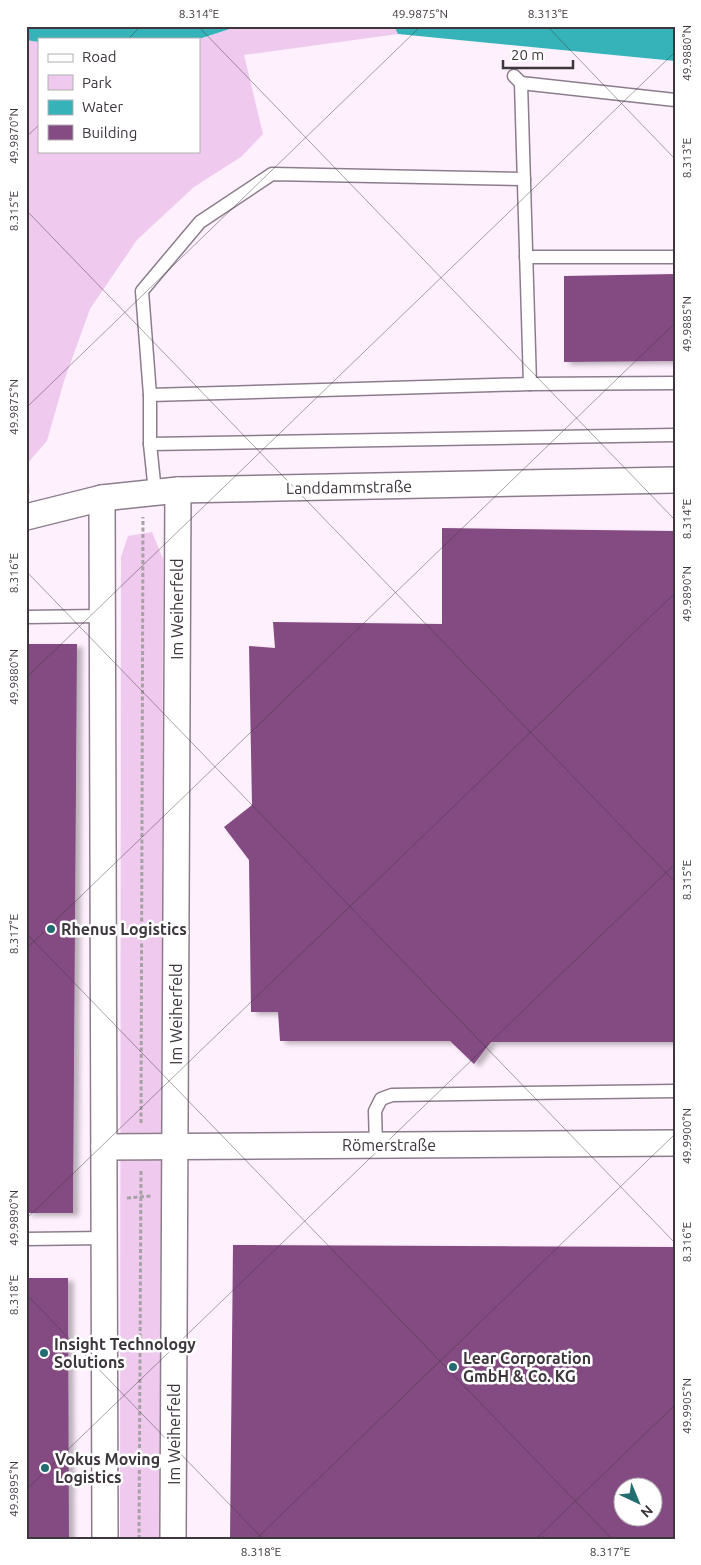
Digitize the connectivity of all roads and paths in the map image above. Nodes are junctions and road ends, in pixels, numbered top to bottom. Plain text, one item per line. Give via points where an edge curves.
1 (675, 100) edge
2 (524, 179) junction
3 (526, 257) junction
4 (675, 257) edge
5 (675, 383) edge
6 (530, 384) junction
7 (150, 395) junction
8 (675, 435) edge
9 (150, 444) junction
10 (675, 480) edge
11 (166, 491) junction
12 (102, 498) junction
13 (26, 517) edge
14 (143, 533) dead end
15 (102, 616) junction
16 (26, 618) edge
17 (675, 1091) edge
18 (141, 1128) dead end
19 (675, 1143) edge
20 (376, 1145) junction
21 (175, 1146) junction
22 (104, 1147) junction
23 (141, 1164) dead end
24 (141, 1196) junction
25 (155, 1196) dead end
26 (120, 1199) dead end
27 (104, 1238) junction
28 (26, 1240) edge
29 (105, 1539) edge
30 (140, 1539) edge
31 (173, 1539) edge

1 - 2 lane via 518,80
2 - 3 lane
2 - 7 lane via 272,174 200,222 142,291
3 - 4 lane
3 - 6 lane
5 - 6 lane
6 - 7 lane
7 - 9 lane
8 - 9 lane
9 - 11 lane
10 - 11 street, Landdammstraße
11 - 12 street, Landdammstraße
11 - 21 street, Im Weiherfeld
12 - 13 street, Landdammstraße
12 - 15 street
14 - 18 path
15 - 16 lane
15 - 22 street
17 - 20 lane via 392,1095 381,1099 375,1111
19 - 20 street, Römerstraße
20 - 21 street, Römerstraße
21 - 22 street, Römerstraße
21 - 31 street, Im Weiherfeld
22 - 27 street
23 - 24 path, Im Weiherfeld
24 - 25 path
24 - 26 path
24 - 30 path, Im Weiherfeld
27 - 28 lane
27 - 29 street

